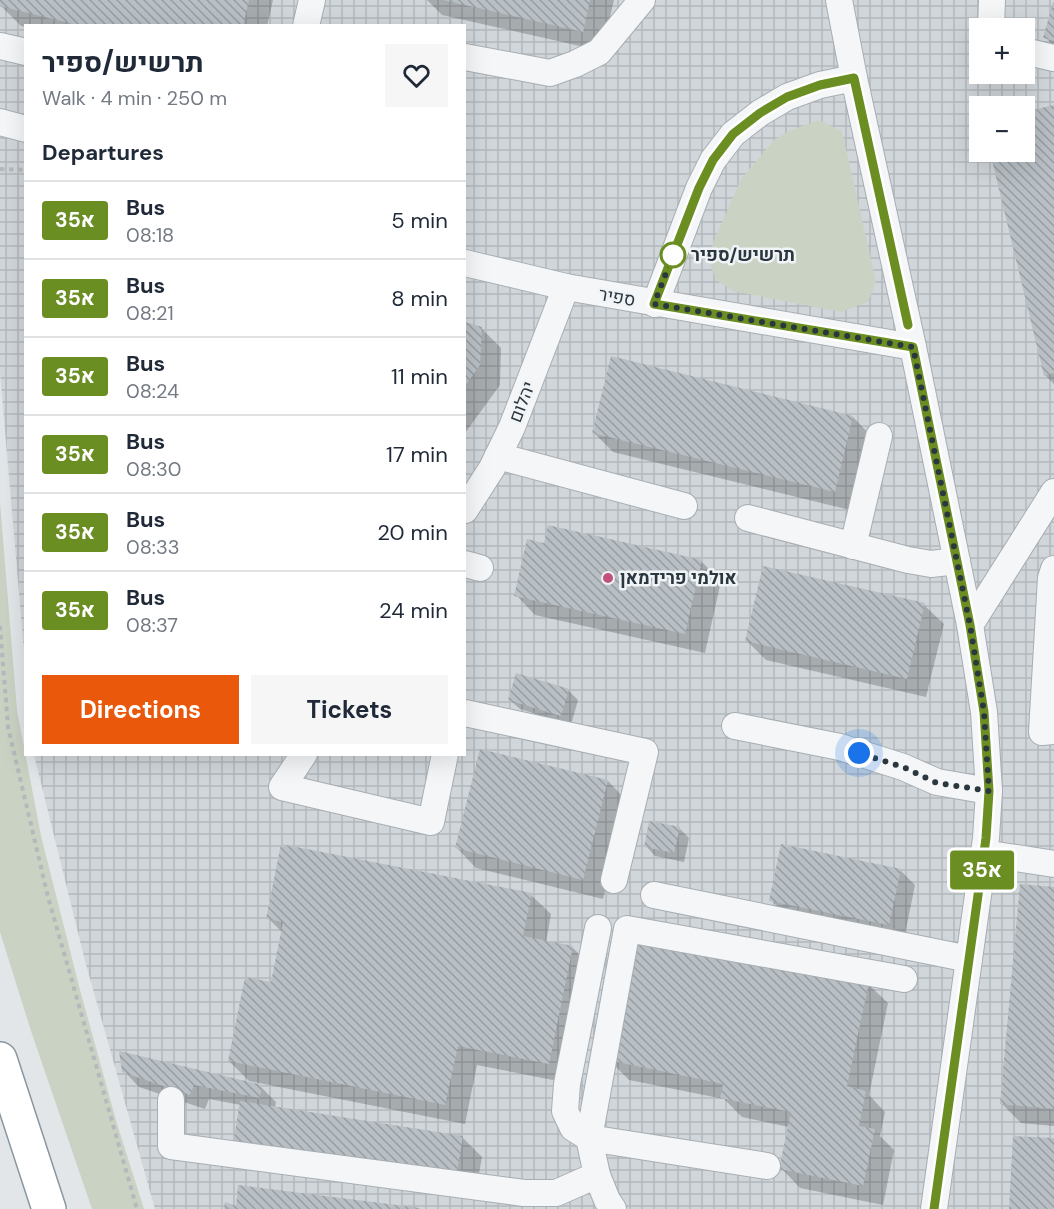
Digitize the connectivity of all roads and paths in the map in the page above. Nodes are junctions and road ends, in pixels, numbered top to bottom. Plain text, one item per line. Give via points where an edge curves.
1 (312, 0) edge
2 (642, 0) edge
3 (839, 0) edge
4 (992, 0) edge
5 (991, 18) edge
6 (306, 24) edge
7 (0, 46) edge
8 (24, 52) edge
9 (1035, 54) edge
10 (466, 57) edge
11 (1054, 58) edge
12 (854, 78) junction
13 (0, 122) edge
14 (24, 128) edge
15 (0, 169) edge
16 (24, 171) edge
17 (466, 262) edge
18 (566, 287) junction
19 (654, 304) junction
20 (913, 347) junction
21 (879, 436) dead end
22 (498, 456) junction
23 (1054, 492) edge
24 (684, 506) dead end
25 (466, 508) edge
26 (748, 518) dead end
27 (854, 546) junction
28 (957, 561) junction
29 (1054, 569) edge
30 (970, 625) junction
31 (0, 626) edge
32 (466, 713) edge
33 (735, 726) dead end
34 (1054, 731) edge
35 (303, 756) edge
36 (445, 756) edge
37 (989, 791) junction
38 (984, 853) junction
39 (1054, 864) edge
40 (614, 880) dead end
41 (654, 895) dead end
42 (598, 928) dead end
43 (969, 959) junction
44 (904, 979) dead end
45 (0, 1059) edge
46 (171, 1100) dead end
47 (589, 1138) junction
48 (767, 1166) dead end
49 (597, 1175) junction
50 (49, 1209) edge
51 (137, 1209) edge
52 (613, 1209) edge
53 (934, 1209) edge

1 - 6 street
2 - 10 street via 599,51 550,73
3 - 12 street
4 - 5 street
7 - 8 street
9 - 11 street
12 - 19 street via 787,97 733,134 713,160 699,188
12 - 20 street
13 - 14 street
15 - 16 path
17 - 18 street, ספיר
18 - 19 street, ספיר
18 - 22 street, יהלום
19 - 20 street, ספיר
20 - 28 street
21 - 27 street
22 - 24 street
22 - 25 street, יהלום
23 - 30 street
26 - 27 street
27 - 28 street via 931,564
28 - 30 street
29 - 34 street via 1042,732
30 - 37 street via 984,712
31 - 51 path via 8,727 42,874
32 - 40 street via 645,752
33 - 37 street via 840,747 903,767 937,783
35 - 36 street via 282,787 431,822
37 - 38 street
38 - 39 street
38 - 43 street
41 - 43 street
42 - 47 street via 565,1111 573,1128
43 - 53 street
44 - 47 street via 627,929
45 - 50 highway
46 - 49 street via 171,1146 524,1193 556,1193
47 - 48 street
47 - 49 street
49 - 52 street

